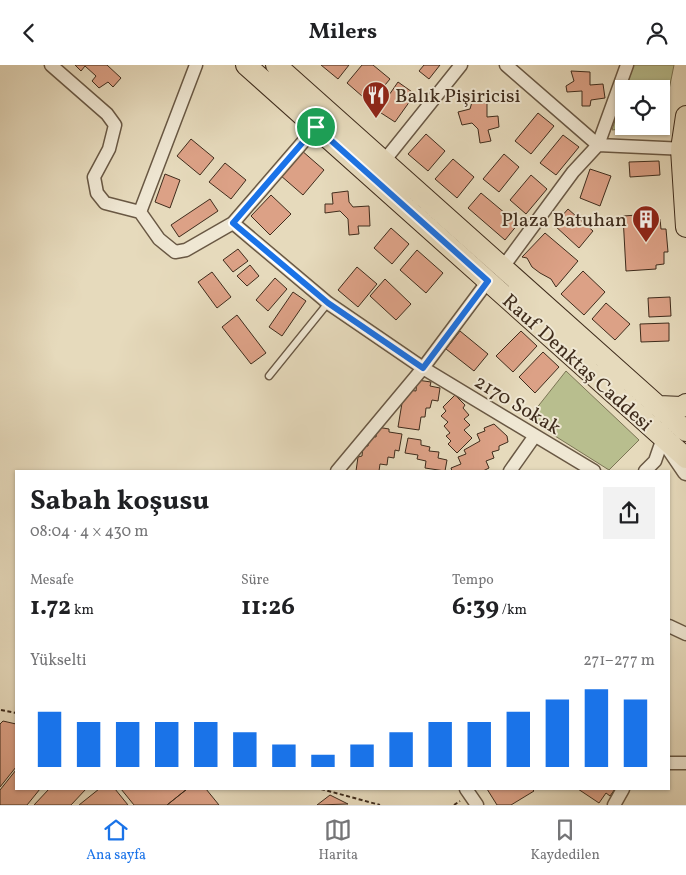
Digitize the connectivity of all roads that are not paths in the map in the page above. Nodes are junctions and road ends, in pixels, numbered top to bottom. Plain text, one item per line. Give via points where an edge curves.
1 (51, 65) edge
2 (196, 65) edge
3 (246, 65) edge
4 (276, 65) edge
5 (461, 65) edge
6 (506, 65) edge
7 (627, 65) edge
8 (686, 116) edge
9 (316, 127) junction
10 (598, 145) junction
11 (684, 149) edge
12 (384, 161) junction
13 (140, 212) junction
14 (233, 223) junction
15 (686, 227) edge
16 (503, 267) junction
17 (488, 281) junction
18 (328, 303) junction
19 (423, 368) junction
20 (269, 376) dead end
21 (686, 404) edge
22 (659, 406) junction
23 (686, 431) edge
24 (660, 435) junction
25 (534, 437) junction
26 (686, 458) edge
27 (338, 470) edge
28 (511, 470) edge
29 (592, 470) edge
30 (646, 470) edge
31 (686, 472) edge
32 (670, 626) edge
33 (686, 634) edge
34 (670, 763) edge
35 (686, 763) edge
36 (467, 790) edge
37 (622, 790) edge
38 (477, 805) edge
39 (614, 805) edge

1 - 13 street via 108,114 115,125 109,149 94,177 98,193 105,203
2 - 13 street
3 - 9 main road, Rauf Denktaş Caddesi
4 - 12 main road, Rauf Denktaş Caddesi
5 - 12 street
6 - 10 street
7 - 10 street
8 - 11 main road
9 - 14 street
9 - 17 main road, Rauf Denktaş Caddesi
10 - 11 street
10 - 16 street via 573,172
11 - 15 main road
12 - 16 main road, Rauf Denktaş Caddesi
13 - 14 street via 159,239 175,252
14 - 18 street, 2170 Sokak
16 - 22 main road, Rauf Denktaş Caddesi
17 - 19 street
17 - 24 main road, Rauf Denktaş Caddesi
18 - 19 street, 2170 Sokak
18 - 20 lane
19 - 25 street, 2170 Sokak
19 - 27 street
21 - 22 main road via 682,407
22 - 23 main road, Rauf Denktaş Caddesi
24 - 26 main road, Rauf Denktaş Caddesi
24 - 30 street via 655,461
24 - 31 street
25 - 28 street
25 - 29 street, 2170 Sokak
32 - 33 street
34 - 35 street
36 - 38 street
37 - 39 street

